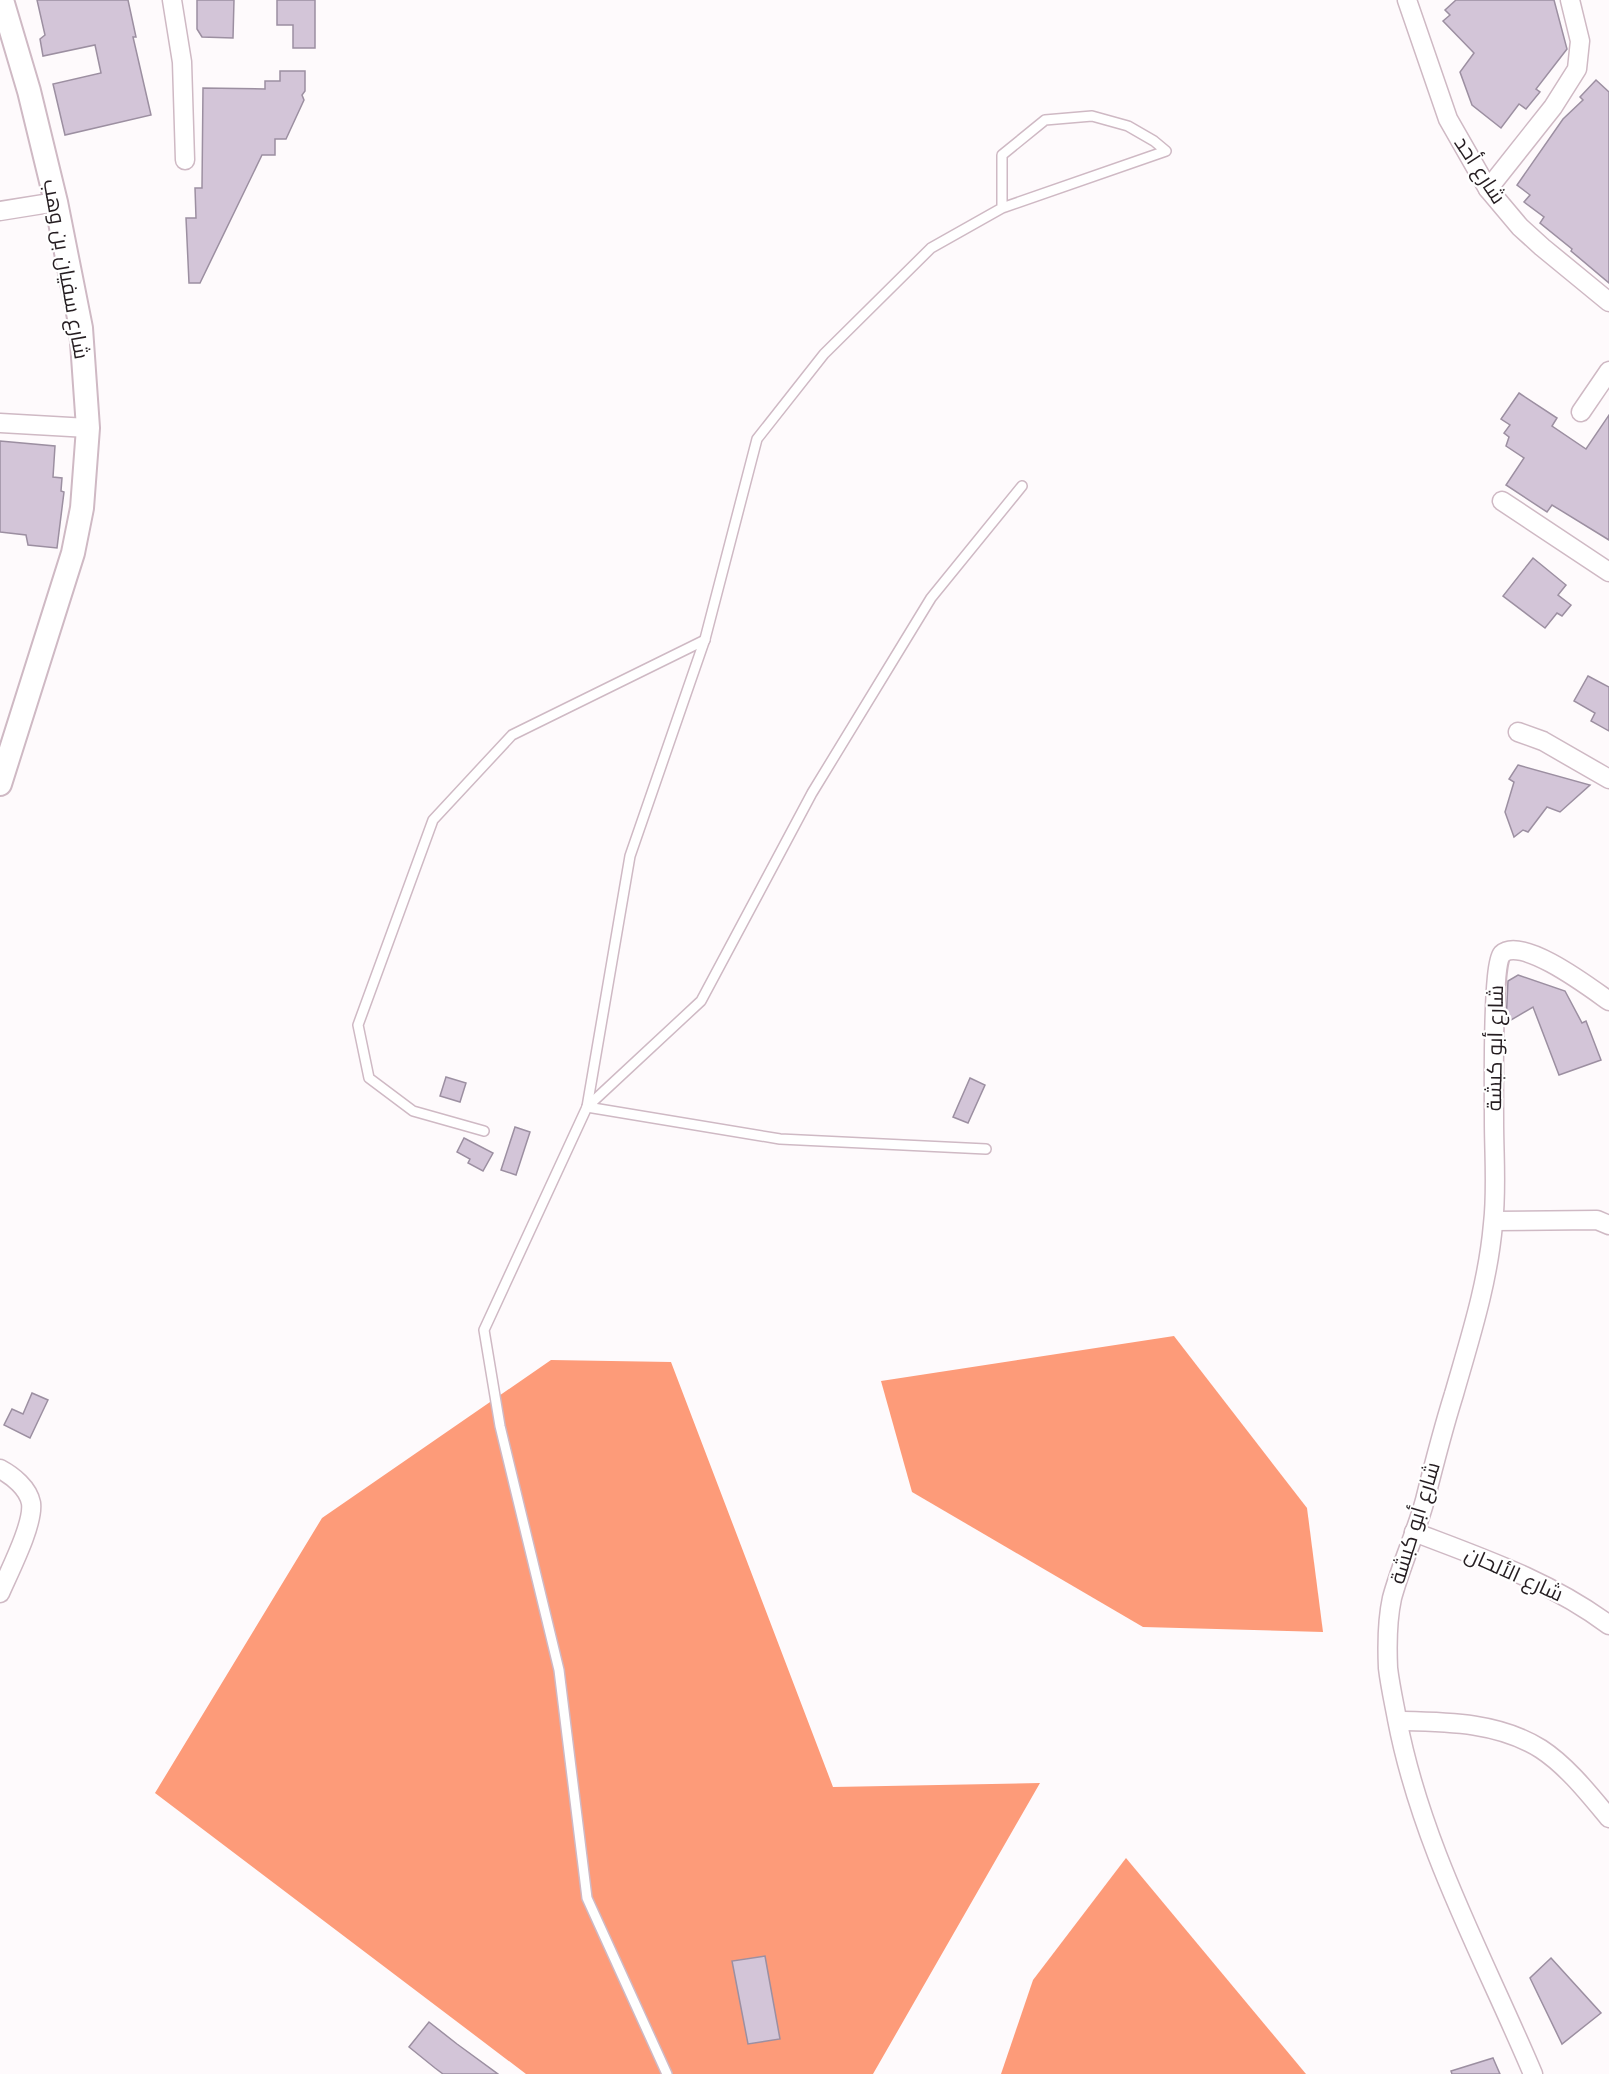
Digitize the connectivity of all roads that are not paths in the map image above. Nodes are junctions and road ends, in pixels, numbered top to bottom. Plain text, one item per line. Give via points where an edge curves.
1 (2, 0) edge
2 (172, 0) edge
3 (1407, 0) edge
4 (1570, 0) edge
5 (185, 160) dead end
6 (1488, 189) junction
7 (56, 202) junction
8 (1002, 208) junction
9 (0, 211) edge
10 (1609, 302) edge
11 (1609, 371) edge
12 (1581, 412) dead end
13 (0, 423) edge
14 (88, 428) junction
15 (1022, 486) dead end
16 (1502, 501) dead end
17 (1609, 572) edge
18 (705, 640) junction
19 (1518, 732) dead end
20 (1609, 779) edge
21 (0, 784) edge
22 (1609, 1001) edge
23 (587, 1107) junction
24 (484, 1131) dead end
25 (986, 1149) dead end
26 (1494, 1221) junction
27 (1609, 1225) edge
28 (0, 1468) edge
29 (1414, 1532) junction
30 (0, 1593) edge
31 (1609, 1625) edge
32 (1398, 1721) junction
33 (1609, 1818) edge
34 (667, 2074) edge
35 (1533, 2074) edge

1 - 7 street, شارع سفيان بن وهب
2 - 5 street via 182,62
3 - 6 street, شارع أحد via 1448,119
4 - 6 street via 1580,41 1577,69 1553,108
6 - 10 street, شارع أحد via 1542,247
7 - 9 street
7 - 14 street, شارع سفيان بن وهب via 81,328
8 - 8 lane via 1046,193 1166,151 1128,126 1092,116 1045,120 1002,156
8 - 18 lane via 931,248 824,354 757,439
11 - 12 street
13 - 14 street
14 - 21 street, شارع سفيان بن وهب via 82,508 73,553
15 - 23 lane via 931,598 812,793 701,1001
16 - 17 street
18 - 23 lane via 630,856
18 - 24 lane via 512,735 433,820 358,1025 369,1078 413,1111
19 - 20 street via 1543,741
22 - 26 street, شارع أبو كبشة via 1534,954 1519,950 1503,953 1499,958
23 - 25 lane via 780,1139
23 - 34 lane via 484,1330 500,1426 559,1670 587,1898
26 - 27 street via 1597,1220
26 - 29 street, شارع أبو كبشة via 1479,1309
28 - 30 street via 27,1491 31,1505 27,1530
29 - 31 street, شارع الألحان via 1551,1587
29 - 32 street, شارع أبو كبشة via 1387,1629 1388,1671
32 - 33 street via 1457,1722 1516,1736 1549,1756
32 - 35 street, شارع أبو كبشة via 1407,1767 1434,1850

